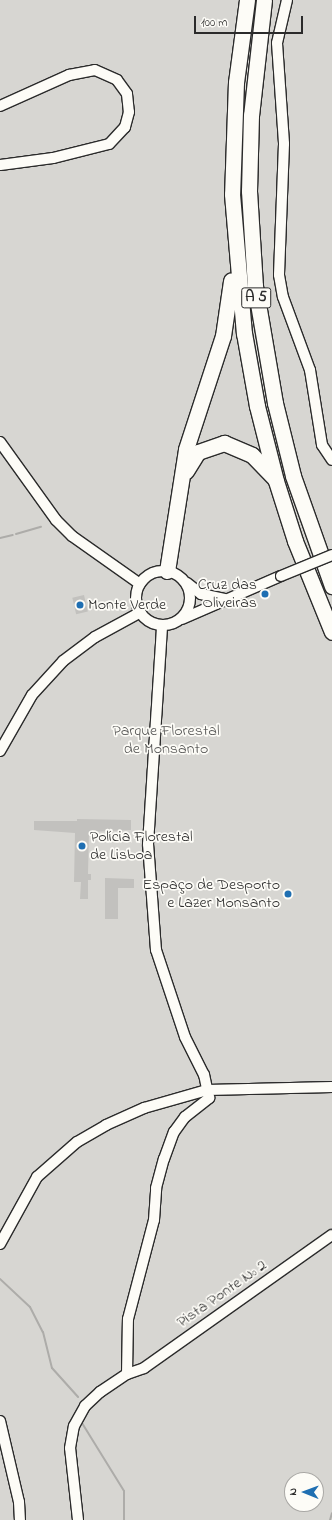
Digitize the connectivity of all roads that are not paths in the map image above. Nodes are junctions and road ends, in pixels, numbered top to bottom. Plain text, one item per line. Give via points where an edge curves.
1 (246, 0) edge
2 (264, 0) edge
3 (287, 0) edge
4 (0, 106) edge
5 (0, 165) edge
6 (234, 240) junction
7 (0, 442) edge
8 (332, 460) edge
9 (182, 479) junction
10 (276, 481) junction
11 (332, 555) edge
12 (167, 571) junction
13 (184, 581) junction
14 (140, 584) junction
15 (332, 586) edge
16 (224, 599) junction
17 (141, 612) junction
18 (176, 621) junction
19 (162, 624) junction
20 (332, 632) edge
21 (0, 751) edge
22 (332, 1087) edge
23 (208, 1090) junction
24 (332, 1235) edge
25 (0, 1244) edge
26 (127, 1374) junction
27 (0, 1421) edge
28 (20, 1520) edge
29 (78, 1520) edge

1 - 6 highway, A 5 via 235,101
2 - 15 highway, A 5 via 251,115 250,191 255,286 275,403 293,476
3 - 8 street via 277,44 284,144 279,275 285,303 310,370 322,445
4 - 5 street via 87,70 111,75 126,94 129,103 125,127 109,144 53,158
6 - 9 highway via 230,299 223,336 192,428
6 - 10 highway, A 5 via 244,333
7 - 14 street via 56,520 72,536
9 - 10 highway via 198,452 224,443 252,455
9 - 12 highway
10 - 20 highway, A 5 via 295,540
11 - 16 street, bridge
12 - 13 street
12 - 14 street via 152,573
13 - 16 street via 201,594
13 - 18 street via 190,600 186,612
14 - 17 street via 137,598
16 - 18 street
17 - 19 street via 148,619
17 - 21 street via 95,637 63,661 32,695
18 - 19 street
19 - 23 street via 148,844 156,950 185,1037 202,1069
22 - 23 street
23 - 25 street via 144,1108 106,1124 77,1142 37,1177
23 - 26 street via 206,1102 185,1117 174,1132 162,1166 156,1188 154,1220 128,1319
24 - 26 street, Pista Ponte Nº 2 via 144,1368
26 - 29 street, Pista Ponte Nº 2 via 85,1406 74,1426 70,1448
27 - 28 street via 19,1502

